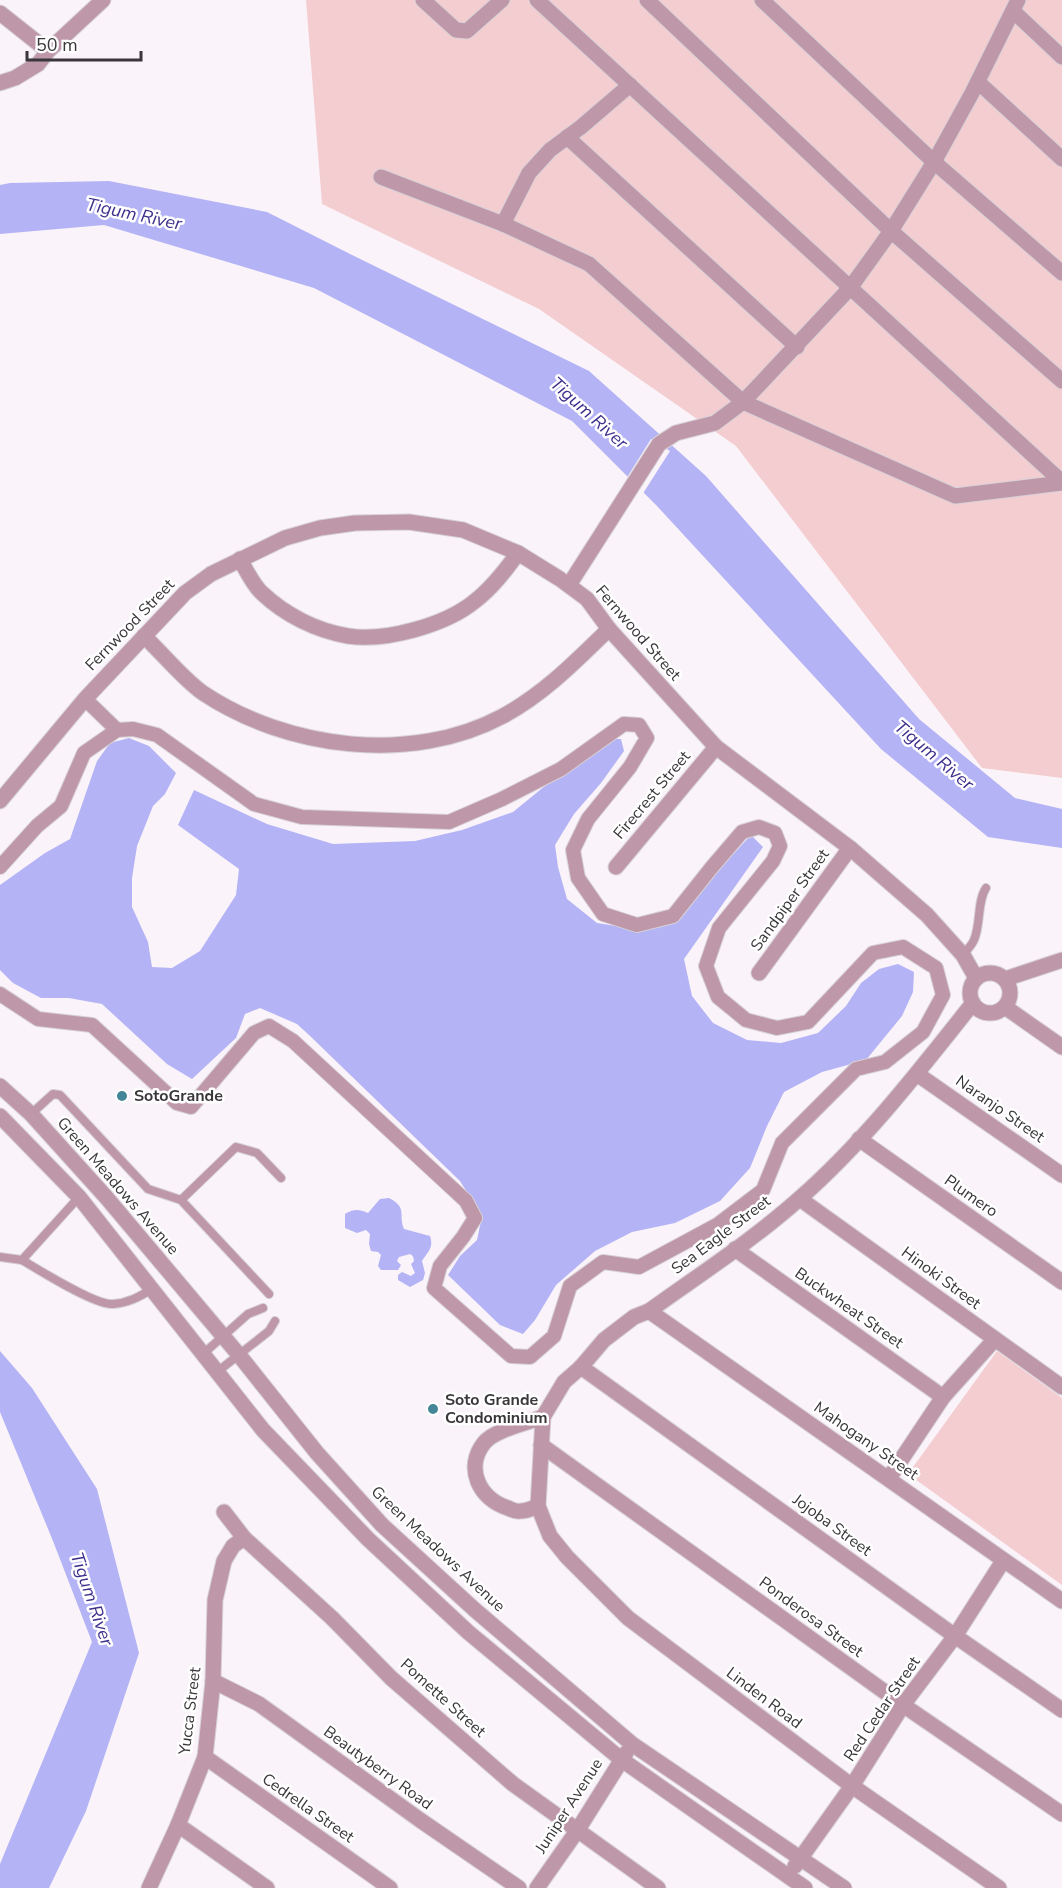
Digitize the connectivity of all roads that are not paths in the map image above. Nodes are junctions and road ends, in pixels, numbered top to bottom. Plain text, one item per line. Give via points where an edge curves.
1 (103, 0) edge
2 (423, 0) edge
3 (502, 0) edge
4 (537, 0) edge
5 (647, 0) edge
6 (762, 0) edge
7 (1015, 5) edge
8 (0, 13) edge
9 (48, 51) junction
10 (1062, 57) edge
11 (978, 82) junction
12 (0, 83) edge
13 (630, 85) junction
14 (567, 137) junction
15 (1062, 159) edge
16 (934, 162) junction
17 (381, 177) dead end
18 (503, 224) junction
19 (891, 231) junction
20 (1062, 273) edge
21 (850, 288) junction
22 (796, 347) junction
23 (1062, 381) edge
24 (743, 402) junction
25 (1062, 483) edge
26 (518, 553) junction
27 (240, 559) junction
28 (569, 585) junction
29 (609, 629) junction
30 (144, 636) junction
31 (85, 699) junction
32 (117, 730) junction
33 (716, 747) junction
34 (0, 801) edge
35 (850, 848) junction
36 (0, 867) edge
37 (616, 867) dead end
38 (986, 888) dead end
39 (963, 956) junction
40 (1062, 960) edge
41 (759, 973) dead end
42 (976, 978) junction
43 (1005, 979) junction
44 (0, 993) edge
45 (973, 1004) junction
46 (1005, 1006) junction
47 (1062, 1047) edge
48 (917, 1074) junction
49 (0, 1086) edge
50 (31, 1114) junction
51 (0, 1116) edge
52 (859, 1139) junction
53 (1062, 1175) edge
54 (281, 1178) dead end
55 (79, 1197) junction
56 (800, 1198) junction
57 (181, 1200) junction
58 (735, 1249) junction
59 (0, 1257) edge
60 (22, 1260) junction
61 (1062, 1282) edge
62 (152, 1289) junction
63 (269, 1294) dead end
64 (263, 1308) dead end
65 (649, 1311) junction
66 (275, 1321) dead end
67 (222, 1336) junction
68 (995, 1339) junction
69 (203, 1354) junction
70 (239, 1355) junction
71 (581, 1366) junction
72 (218, 1372) junction
73 (1062, 1387) edge
74 (943, 1397) junction
75 (543, 1417) junction
76 (542, 1445) junction
77 (889, 1478) junction
78 (538, 1506) junction
79 (224, 1512) dead end
80 (244, 1538) junction
81 (1003, 1561) junction
82 (1062, 1601) edge
83 (955, 1636) junction
84 (213, 1681) junction
85 (903, 1705) junction
86 (1062, 1710) edge
87 (632, 1744) junction
88 (205, 1757) junction
89 (622, 1760) junction
90 (852, 1786) junction
91 (1062, 1814) edge
92 (178, 1825) junction
93 (577, 1831) junction
94 (801, 1858) junction
95 (788, 1876) junction
96 (149, 1888) edge
97 (267, 1888) edge
98 (390, 1888) edge
99 (519, 1888) edge
100 (537, 1888) edge
101 (658, 1888) edge
102 (806, 1888) edge
103 (844, 1888) edge
104 (999, 1888) edge

1 - 9 street
2 - 3 street via 456,30 466,31
4 - 13 street
5 - 19 street
6 - 16 street
7 - 10 street
7 - 11 street
8 - 9 street
9 - 12 street via 38,64
11 - 15 street
11 - 16 street
13 - 14 street
13 - 21 street
14 - 18 street via 530,172
14 - 22 street
16 - 19 street
16 - 20 street
17 - 18 street
18 - 24 street via 589,264
19 - 21 street
19 - 23 street
21 - 22 street
21 - 25 street
22 - 24 street
24 - 25 street via 955,496
24 - 28 street via 715,423 676,432 659,444
26 - 27 street, Fernwood Street via 463,530 409,522 320,528 285,538
26 - 27 street via 473,603 421,628 381,636 349,636 286,612 260,592
26 - 28 street, Fernwood Street
27 - 30 street, Fernwood Street via 185,593
28 - 29 street, Fernwood Street via 587,599
29 - 30 street via 554,682 503,716 451,737 366,747 274,728 236,713 201,692
29 - 33 street, Fernwood Street
30 - 31 street, Fernwood Street
31 - 32 street
31 - 34 street, Fernwood Street
32 - 36 street via 84,753 61,806
32 - 44 street via 157,735 254,804 302,817 449,822 561,769 624,724 639,725 647,738 630,767 588,819 573,850 578,878 603,914 637,925 673,916 742,832 759,827 775,833 780,846 773,861 719,928 706,966 718,997 746,1020 777,1028 808,1022 873,953 903,947 936,968 943,995 923,1032 885,1062 856,1069 782,1143 763,1190 717,1225 639,1267 603,1262 570,1286 554,1336 530,1357 512,1356 434,1288 440,1266 475,1218 466,1201 293,1041 269,1026 254,1033 191,1107 177,1103 92,1025 38,1019
33 - 35 street, Fernwood Street
33 - 37 street, Firecrest Street
35 - 39 street, Fernwood Street via 927,915
35 - 41 street, Sandpiper Street
38 - 39 lane via 974,940
39 - 42 street, Fernwood Street
40 - 43 street
42 - 43 street via 994,973
42 - 45 street via 970,987
43 - 46 street via 1011,993
45 - 46 street via 985,1012 999,1011
45 - 48 street, Sea Eagle Street
46 - 47 street
48 - 52 street, Sea Eagle Street
48 - 53 street, Naranjo Street
49 - 50 street, Green Meadows Avenue
50 - 57 lane via 53,1094 60,1095 148,1189
50 - 67 street, Green Meadows Avenue
51 - 55 street
52 - 56 street, Sea Eagle Street
52 - 61 street, Plumero
54 - 57 lane via 257,1153 236,1147
55 - 60 lane
55 - 62 street
56 - 58 street, Sea Eagle Street
56 - 68 street, Hinoki Street
57 - 63 lane
58 - 65 street, Sea Eagle Street
58 - 74 street, Buckwheat Street
59 - 60 lane
60 - 62 lane via 68,1287 111,1305 131,1301
62 - 69 street
64 - 67 lane via 248,1314
65 - 71 street, Sea Eagle Street via 634,1317 604,1340
65 - 77 street, Mahogany Street
66 - 70 lane via 269,1331
67 - 69 lane
67 - 70 street, Green Meadows Avenue
68 - 73 street, Hinoki Street
68 - 74 street
69 - 72 street
70 - 72 lane
70 - 87 street, Green Meadows Avenue via 317,1453 382,1525 474,1610
71 - 75 street, Sea Eagle Street via 564,1382
71 - 83 street, Jojoba Street
72 - 89 street via 263,1430 376,1546 468,1632
74 - 77 street
75 - 76 street, Sea Eagle Street
75 - 78 street via 484,1442 476,1468 480,1489 500,1506 519,1512
76 - 78 street, Sea Eagle Street
76 - 85 street, Ponderosa Street
77 - 81 street, Mahogany Street
78 - 90 street, Linden Road via 550,1536 628,1618
79 - 80 street, Pomette Street
80 - 84 street, Yucca Street via 233,1546 224,1561 215,1600
80 - 93 street, Pomette Street via 399,1685 513,1784
81 - 82 street, Mahogany Street
81 - 83 street, Red Cedar Street
83 - 85 street, Red Cedar Street
83 - 86 street, Jojoba Street
84 - 88 street, Yucca Street
84 - 99 street, Beautyberry Road via 259,1704
85 - 90 street, Red Cedar Street
85 - 91 street, Ponderosa Street
87 - 89 street, Juniper Avenue
87 - 94 street, Green Meadows Avenue
88 - 92 street, Yucca Street
88 - 98 street, Cedrella Street
89 - 93 street, Juniper Avenue
89 - 95 street
90 - 94 street, Red Cedar Street
90 - 104 street, Linden Road
92 - 96 street, Yucca Street
92 - 97 street
93 - 100 street, Juniper Avenue
93 - 101 street, Pomette Street
94 - 95 street, Red Cedar Street
94 - 103 street, Green Meadows Avenue
95 - 102 street

